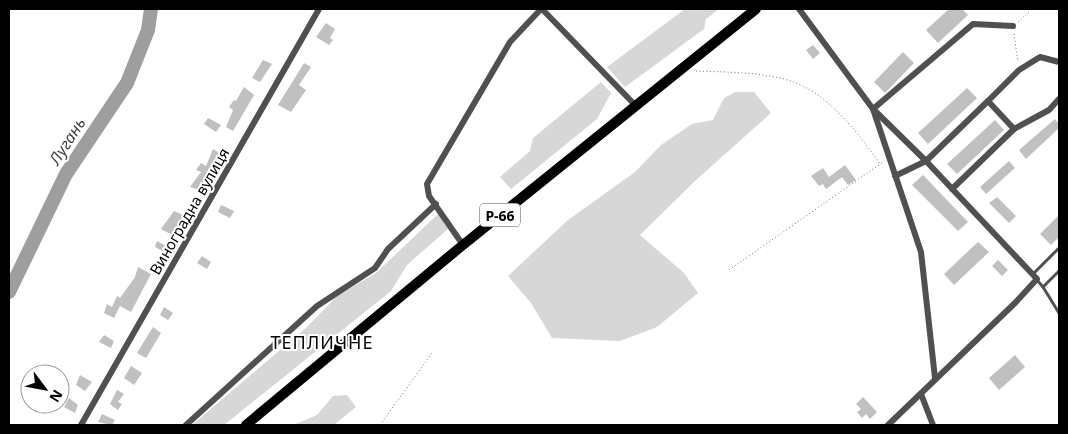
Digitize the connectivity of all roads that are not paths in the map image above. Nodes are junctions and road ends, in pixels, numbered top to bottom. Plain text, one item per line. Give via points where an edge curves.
1 (319, 9) edge
2 (542, 9) edge
3 (756, 9) edge
4 (799, 9) edge
5 (1013, 26) road end
6 (1059, 62) edge
7 (1059, 99) edge
8 (988, 101) junction
9 (636, 106) junction
10 (873, 109) junction
11 (1014, 130) junction
12 (926, 161) junction
13 (895, 176) junction
14 (952, 189) junction
15 (436, 204) junction
16 (463, 245) junction
17 (1059, 248) edge
18 (1059, 271) edge
19 (1035, 277) junction
20 (1043, 287) junction
21 (1059, 313) edge
22 (935, 378) junction
23 (921, 394) junction
24 (81, 425) edge
25 (186, 425) edge
26 (246, 425) edge
27 (888, 425) edge
28 (933, 425) edge

1 - 24 street, Виноградна вулиця
2 - 9 street
2 - 15 street via 510,42 427,184 429,196
3 - 9 main road, Р-66
4 - 10 street
5 - 10 street via 973,24
6 - 8 street via 1040,57 1019,70
7 - 11 street via 1050,110
8 - 11 street
8 - 12 street
9 - 16 main road, Р-66
10 - 12 street
10 - 13 street
11 - 14 street
12 - 13 street
12 - 14 street
13 - 22 street via 921,252
14 - 19 street
15 - 16 street
15 - 25 street via 388,249 375,268 317,306
16 - 26 main road, Р-66
17 - 19 lane
18 - 20 lane
19 - 20 lane
19 - 22 street via 1015,303
20 - 21 lane
22 - 23 street
23 - 27 street
23 - 28 street

